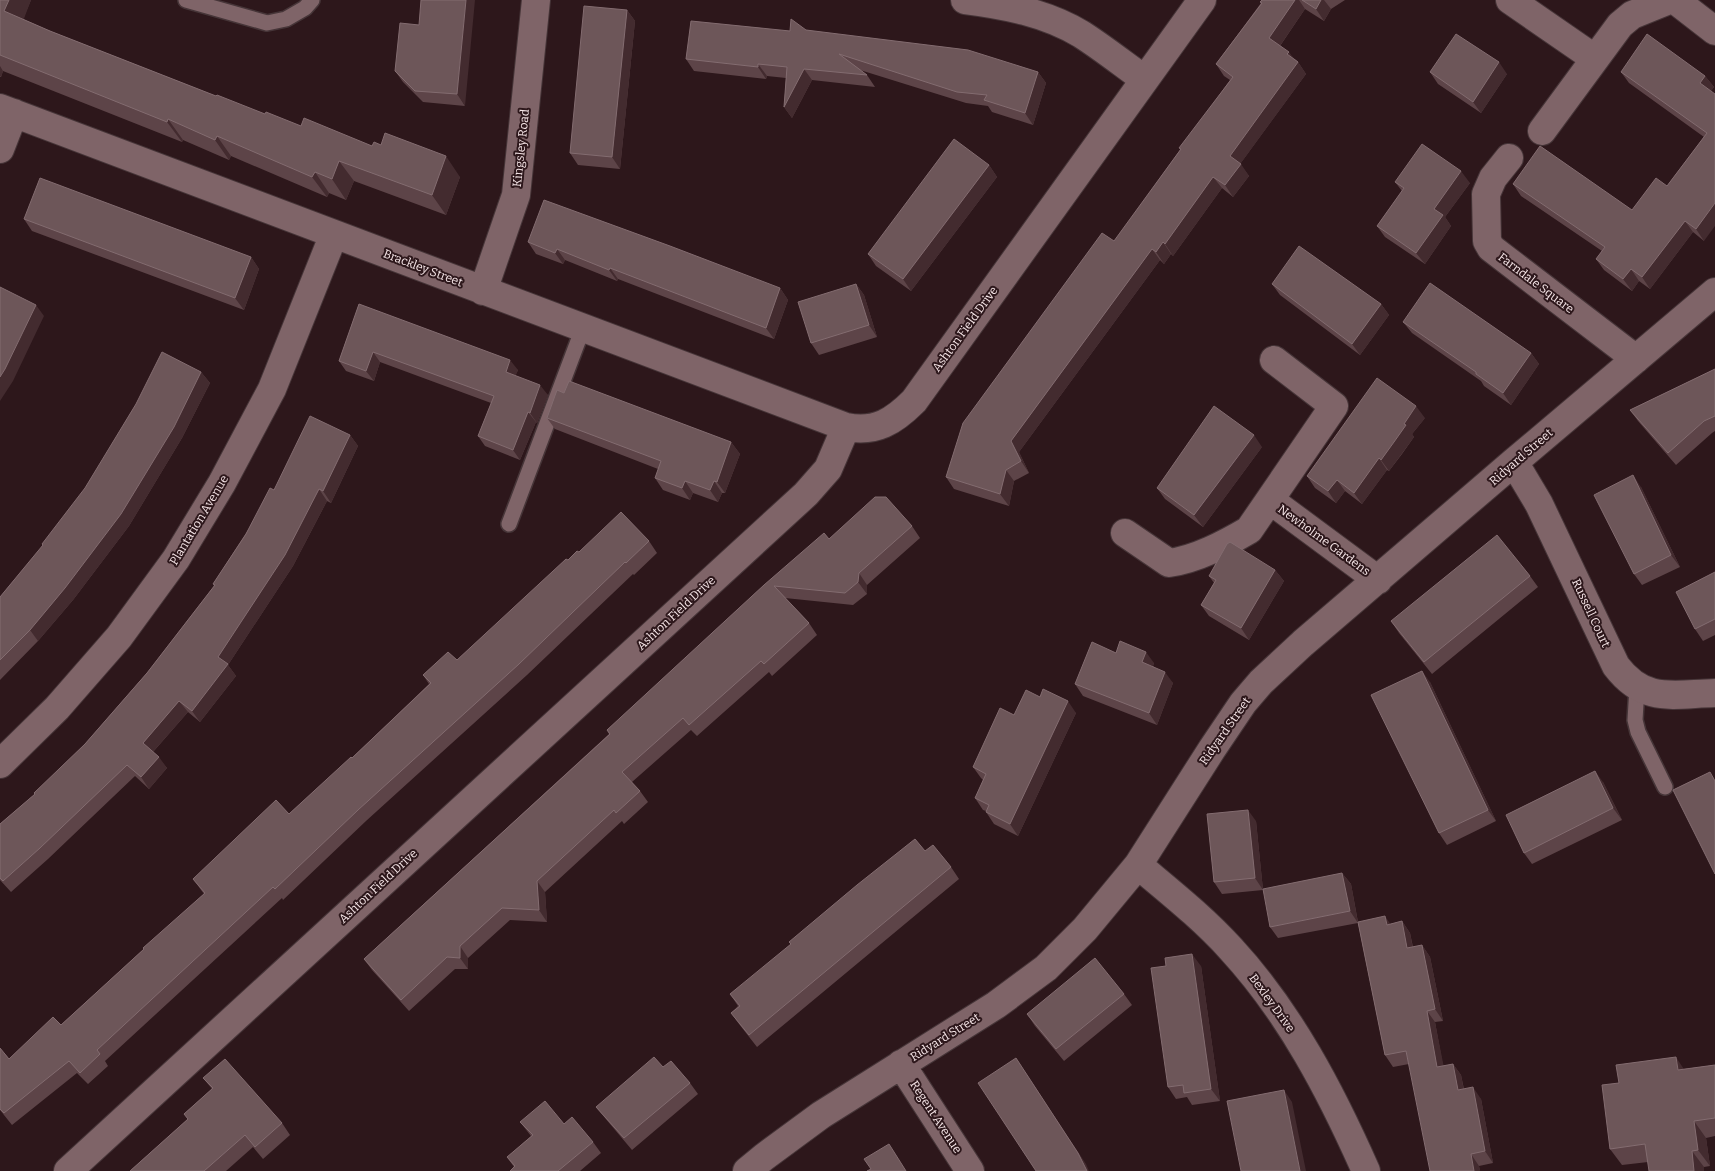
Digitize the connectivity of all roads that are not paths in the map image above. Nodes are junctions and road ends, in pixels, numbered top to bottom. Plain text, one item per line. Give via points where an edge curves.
1 (186, 0) edge
2 (312, 0) edge
3 (536, 0) edge
4 (965, 0) edge
5 (1202, 0) edge
6 (1510, 0) edge
7 (1669, 0) edge
8 (1675, 0) edge
9 (1715, 31) edge
10 (1594, 58) junction
11 (1144, 78) junction
12 (7, 111) edge
13 (1542, 131) dead end
14 (0, 149) edge
15 (1509, 158) dead end
16 (334, 234) junction
17 (483, 291) junction
18 (1715, 292) edge
19 (583, 328) junction
20 (1636, 359) junction
21 (1274, 360) dead end
22 (846, 426) junction
23 (1514, 462) junction
24 (1270, 500) junction
25 (509, 524) dead end
26 (1125, 533) dead end
27 (1378, 580) junction
28 (1637, 687) junction
29 (1715, 693) edge
30 (0, 764) edge
31 (1665, 787) dead end
32 (1138, 865) junction
33 (901, 1064) junction
34 (68, 1171) edge
35 (748, 1171) edge
36 (970, 1171) edge
37 (1366, 1171) edge

1 - 2 lane via 267,23 286,19
3 - 17 street, Kingsley Road via 516,195
4 - 11 street via 1011,7 1047,18 1081,34
5 - 11 street, Ashton Field Drive
6 - 10 street
7 - 10 street via 1620,24
8 - 9 street
10 - 13 street
11 - 22 street, Ashton Field Drive via 914,401 898,416 878,426 861,430
12 - 14 street
12 - 16 street, Brackley Street
15 - 20 street, Farndale Square via 1493,178 1486,194 1491,248
16 - 17 street, Brackley Street
16 - 30 street, Plantation Avenue via 272,389 222,483 176,559 119,637 56,708
17 - 19 street, Brackley Street
18 - 20 street, Ridyard Street
19 - 22 street, Brackley Street
19 - 25 lane
20 - 23 street, Ridyard Street
21 - 24 street, Newholme Gardens via 1334,406
22 - 34 street, Ashton Field Drive via 828,469 806,494
23 - 27 street, Ridyard Street
23 - 28 street, Russell Court via 1539,504 1616,666 1626,680
24 - 26 street, Newholme Gardens via 1249,530 1184,561 1169,563
24 - 27 street, Newholme Gardens
27 - 32 street, Ridyard Street via 1261,682 1243,703
28 - 29 street, Russell Court via 1664,695
28 - 31 lane via 1635,720 1638,732
32 - 33 street, Ridyard Street via 1085,929 1046,968 996,1006
32 - 37 street, Bexley Drive via 1203,920 1266,991 1300,1041
33 - 35 street, Ridyard Street via 821,1115
33 - 36 street, Regent Avenue

